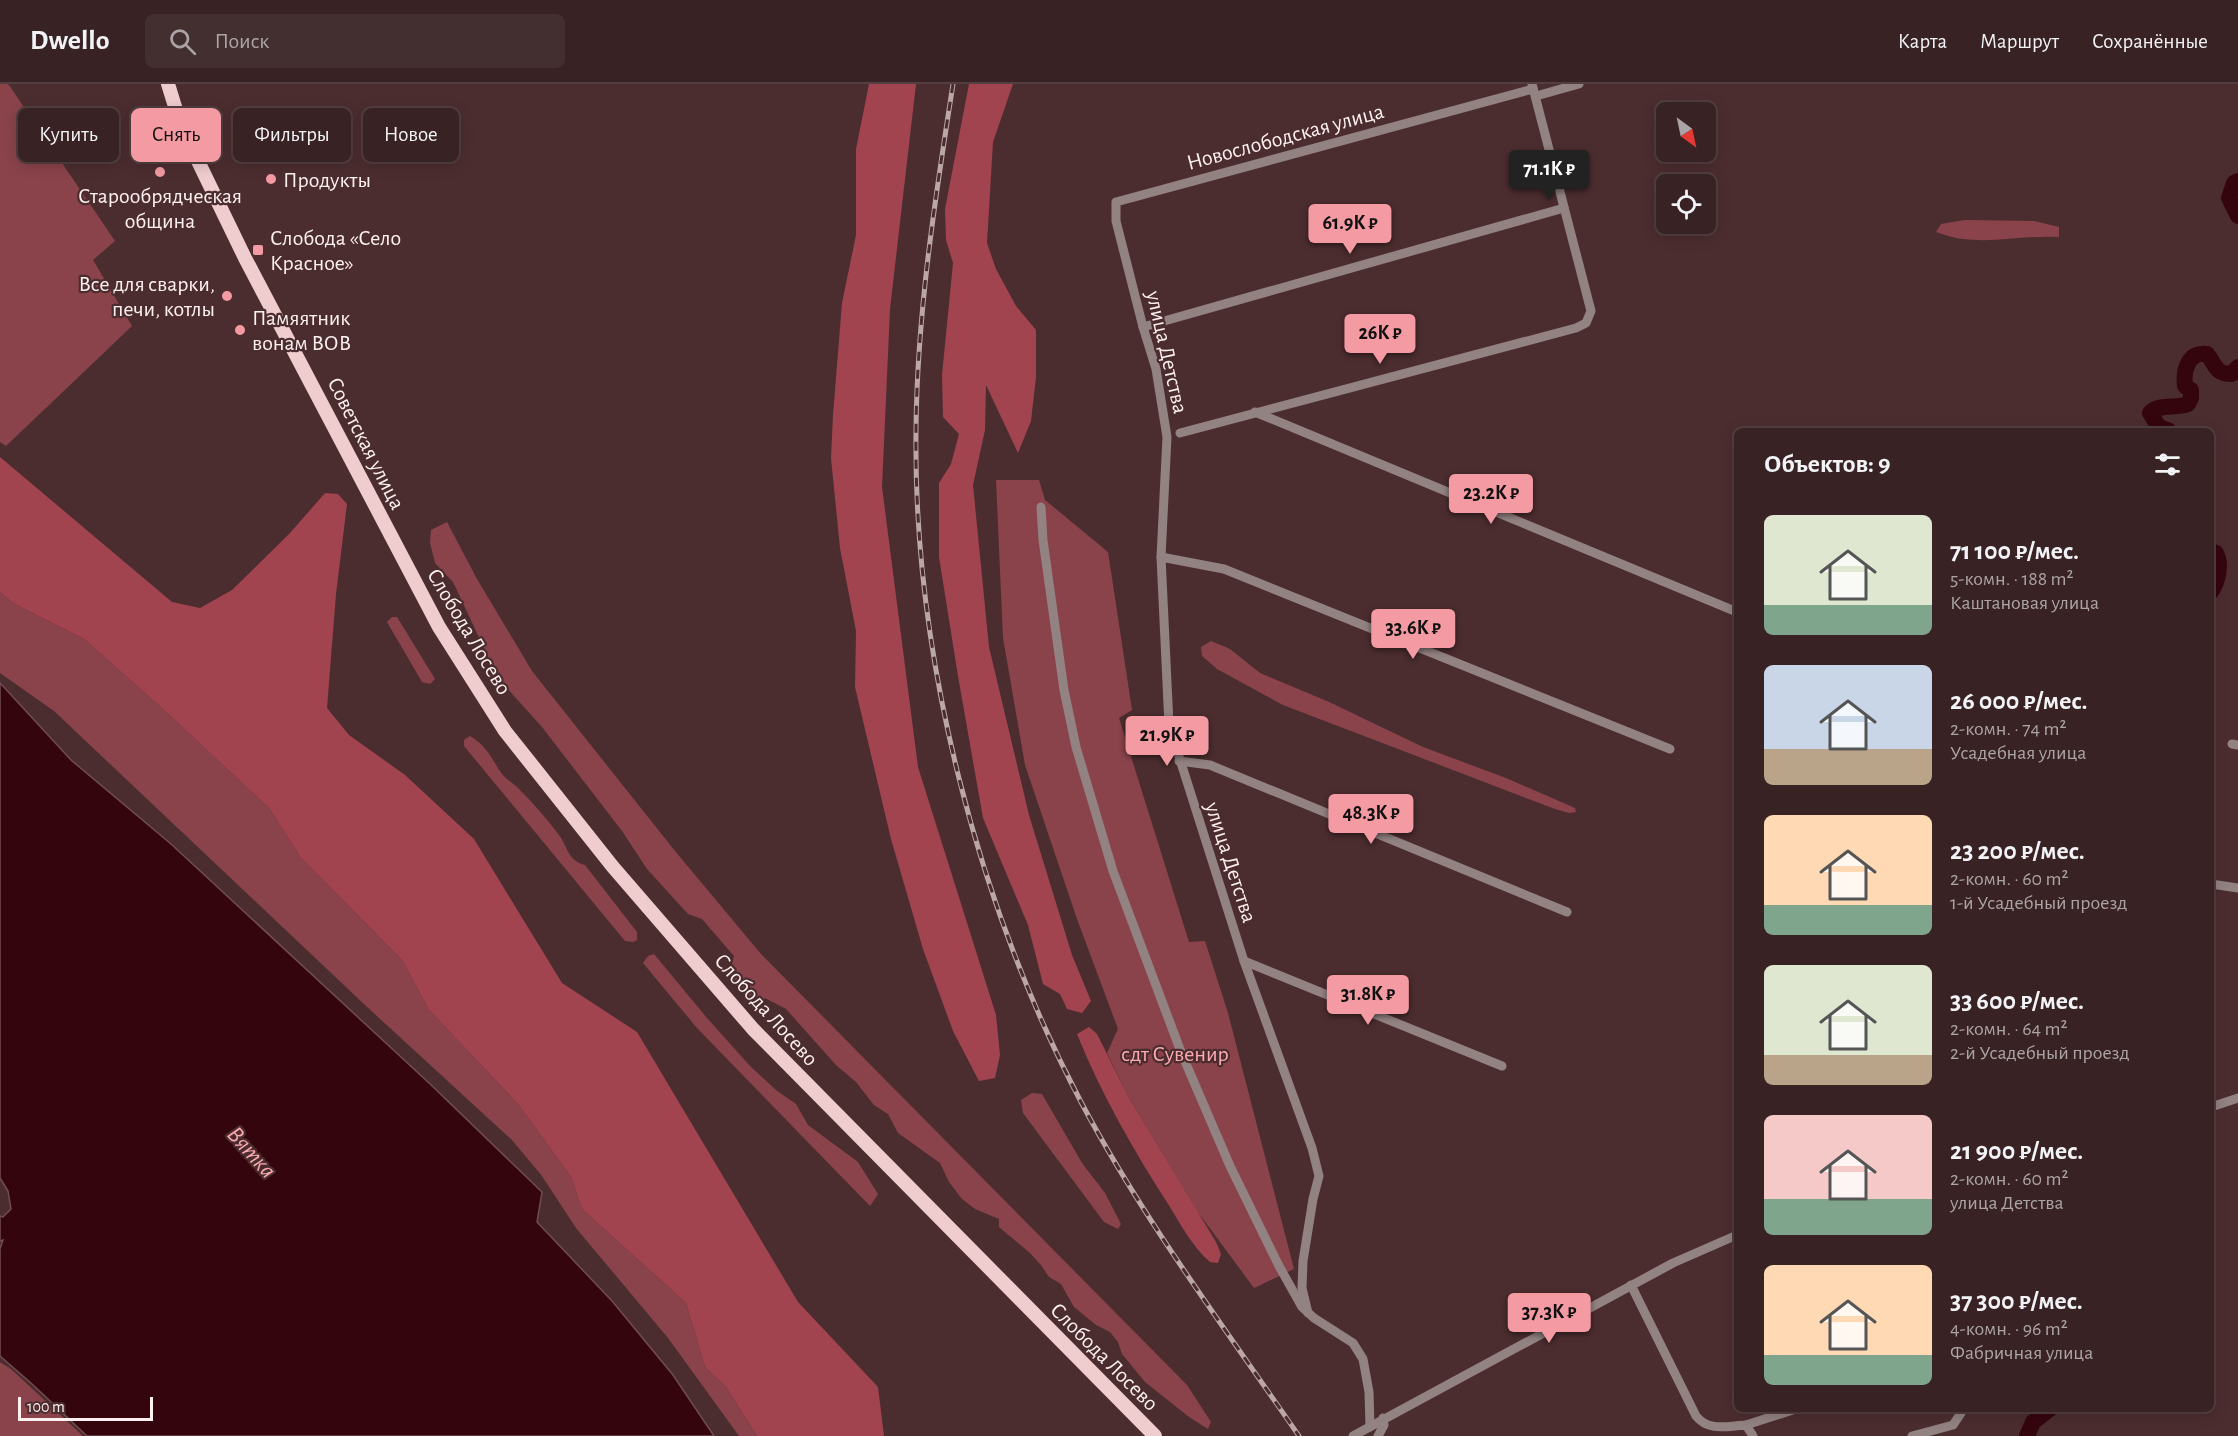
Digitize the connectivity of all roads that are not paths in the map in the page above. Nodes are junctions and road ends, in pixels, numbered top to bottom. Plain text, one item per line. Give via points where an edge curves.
1 (168, 84) edge
2 (1580, 84) edge
3 (1534, 89) edge
4 (1116, 202) joint
5 (1564, 208) junction
6 (1143, 327) junction
7 (1255, 412) junction
8 (1180, 433) dead end
9 (1041, 507) dead end
10 (1161, 557) junction
11 (405, 563) joint
12 (1734, 611) edge
13 (1670, 749) dead end
14 (1179, 760) junction
15 (2214, 884) edge
16 (2238, 888) edge
17 (1567, 912) dead end
18 (1244, 961) junction
19 (1502, 1066) dead end
20 (2238, 1098) edge
21 (2214, 1106) edge
22 (1734, 1236) edge
23 (1631, 1285) junction
24 (1308, 1313) junction
25 (1787, 1412) edge
26 (1961, 1412) edge
27 (1383, 1418) junction
28 (1746, 1425) junction
29 (1370, 1427) junction
30 (1155, 1436) edge
31 (1353, 1436) edge
32 (1378, 1436) edge
33 (1753, 1436) edge
34 (1912, 1436) edge

1 - 11 main road, Советская улица via 181,126 245,258
2 - 3 street, Новослободская улица
3 - 4 street, Новослободская улица
3 - 5 street
4 - 6 street, улица Детства via 1116,221
5 - 6 street
5 - 7 street via 1591,311 1586,323
6 - 10 street, улица Детства via 1156,369 1167,437
7 - 8 street
7 - 12 street
9 - 24 street via 1064,690 1076,747 1113,871 1180,1052 1230,1166 1288,1285
10 - 13 street via 1224,569
10 - 14 street, улица Детства via 1169,725
11 - 30 main road, Слобода Лосево via 439,627 505,731 621,876 753,1029
14 - 17 street via 1210,765
14 - 18 street, улица Детства
15 - 16 street
18 - 19 street
18 - 24 street, улица Детства via 1319,1176 1303,1262 1302,1288
20 - 21 street
22 - 23 street
23 - 27 street
23 - 28 street via 1695,1416 1702,1424 1714,1427
24 - 29 street via 1353,1343 1363,1359
25 - 28 street
26 - 34 street via 1953,1425
27 - 29 street
27 - 32 street
28 - 33 street
29 - 31 street

